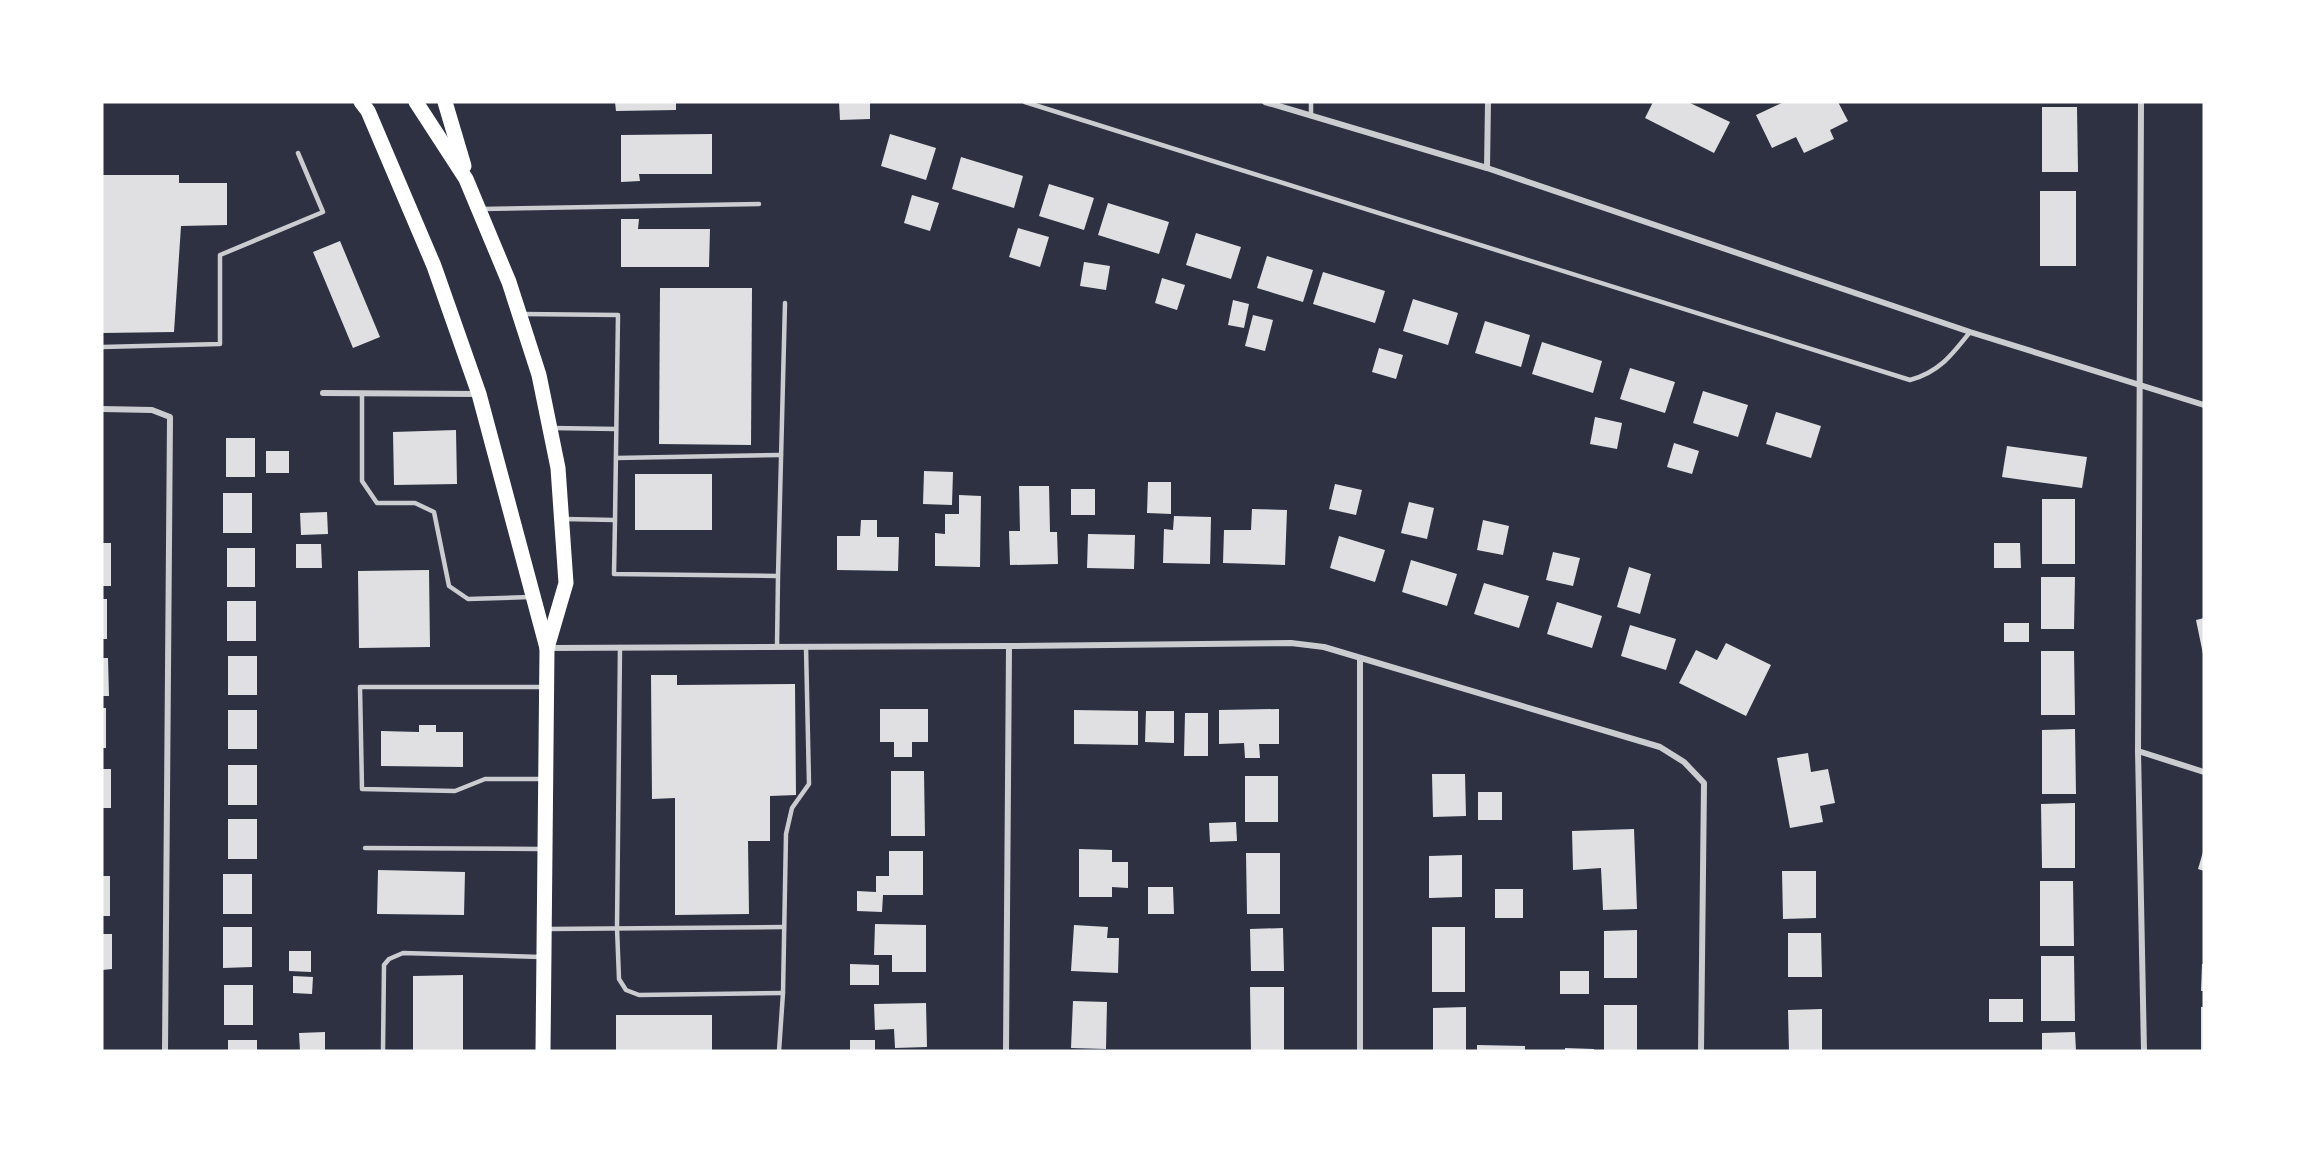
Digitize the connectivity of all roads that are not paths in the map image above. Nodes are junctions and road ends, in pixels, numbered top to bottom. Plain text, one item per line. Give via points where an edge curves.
1 (416, 102) edge
2 (445, 102) edge
3 (1025, 102) edge
4 (1265, 102) edge
5 (1311, 102) edge
6 (1488, 102) edge
7 (2141, 102) edge
8 (366, 105) edge
9 (1311, 116) junction
10 (298, 153) dead end
11 (1487, 168) junction
12 (759, 204) dead end
13 (479, 209) junction
14 (785, 303) dead end
15 (520, 314) junction
16 (1970, 332) junction
17 (102, 347) edge
18 (2140, 385) junction
19 (323, 393) dead end
20 (362, 394) junction
21 (479, 394) junction
22 (2204, 405) edge
23 (102, 409) edge
24 (549, 428) junction
25 (616, 429) junction
26 (781, 455) junction
27 (616, 458) junction
28 (561, 519) junction
29 (615, 520) junction
30 (778, 576) junction
31 (533, 597) junction
32 (1009, 646) junction
33 (620, 647) junction
34 (777, 647) junction
35 (806, 647) junction
36 (547, 648) junction
37 (1360, 659) junction
38 (546, 687) junction
39 (2138, 751) junction
40 (2204, 772) edge
41 (545, 779) junction
42 (365, 848) dead end
43 (545, 849) junction
44 (784, 927) junction
45 (617, 928) junction
46 (544, 929) junction
47 (544, 957) junction
48 (783, 993) junction
49 (165, 1051) edge
50 (383, 1051) edge
51 (543, 1051) edge
52 (779, 1051) edge
53 (1006, 1051) edge
54 (1360, 1051) edge
55 (1701, 1051) edge
56 (2144, 1051) edge

1 - 13 main road via 466,179
2 - 13 main road
3 - 16 lane via 1910,380 1927,375 1949,358
4 - 9 street
5 - 9 lane
6 - 11 street
7 - 18 street
8 - 21 main road via 434,266
9 - 11 street
10 - 17 lane via 323,212 220,255 220,344
11 - 16 street
12 - 13 lane
13 - 15 main road
14 - 26 lane
15 - 24 main road via 539,375
15 - 25 lane via 618,315
16 - 18 street
18 - 22 street
18 - 39 street
19 - 20 street
20 - 21 street
20 - 31 lane via 362,481 377,502 415,503 434,512 449,586 468,599
21 - 31 main road
23 - 49 street via 152,410 170,417
24 - 25 lane
24 - 28 main road via 558,468
25 - 27 lane
26 - 27 lane
26 - 30 lane
27 - 29 lane
28 - 29 lane
28 - 36 main road via 566,583
29 - 30 lane via 614,573
30 - 34 lane
31 - 36 main road
32 - 35 street
32 - 37 street via 1291,643 1324,647
32 - 53 street
33 - 34 street
33 - 36 street
33 - 45 lane
34 - 35 street
35 - 44 lane via 808,784 792,808 786,834
36 - 38 main road
37 - 54 street
37 - 55 street via 1660,747 1684,762 1704,783
38 - 41 main road
38 - 41 lane via 360,687 362,789 455,791 485,779
39 - 40 street
39 - 56 street
41 - 43 main road
42 - 43 lane
43 - 46 main road
44 - 45 lane
44 - 48 lane
45 - 46 lane
45 - 48 lane via 619,979 626,990 639,995
46 - 47 main road
47 - 50 lane via 403,953 389,959 384,965
47 - 51 main road
48 - 52 lane

